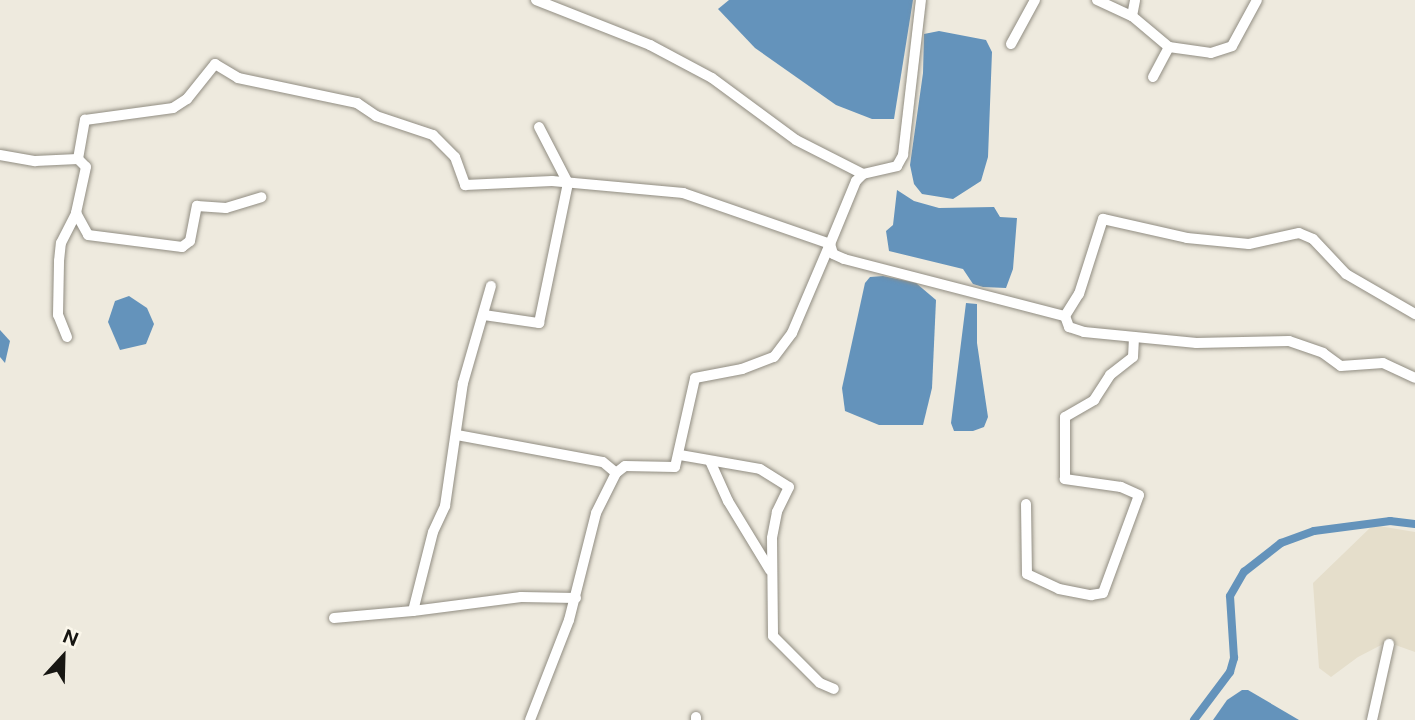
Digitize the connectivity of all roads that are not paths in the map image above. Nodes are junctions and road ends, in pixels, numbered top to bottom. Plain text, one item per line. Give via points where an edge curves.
1 (536, 0) edge
2 (921, 0) edge
3 (1035, 0) edge
4 (1097, 0) edge
5 (1135, 0) edge
6 (1257, 0) edge
7 (1132, 16) junction
8 (1011, 44) dead end
9 (1169, 47) junction
10 (1153, 77) dead end
11 (538, 127) dead end
12 (0, 155) edge
13 (78, 159) junction
14 (863, 174) junction
15 (568, 183) junction
16 (261, 197) dead end
17 (76, 213) junction
18 (830, 244) junction
19 (491, 286) dead end
20 (1415, 314) edge
21 (484, 315) junction
22 (1065, 316) junction
23 (67, 337) dead end
24 (1134, 337) junction
25 (1415, 378) edge
26 (457, 435) junction
27 (680, 455) junction
28 (710, 461) junction
29 (616, 473) junction
30 (1026, 504) dead end
31 (772, 573) junction
32 (576, 598) junction
33 (413, 611) junction
34 (334, 618) dead end
35 (1389, 644) dead end
36 (834, 689) dead end
37 (530, 720) edge
38 (1372, 720) edge

1 - 14 street via 650,45 712,78 796,140
2 - 14 street via 903,155 897,166
3 - 8 street
4 - 7 street
5 - 7 street
6 - 9 street via 1231,46 1211,53
7 - 9 street
9 - 10 street
11 - 15 street
12 - 13 street via 35,161
13 - 15 street via 85,120 173,108 187,99 215,64 238,78 357,103 376,116 433,135 455,157 465,186
13 - 17 street via 86,167
14 - 18 street
15 - 18 street via 683,193
15 - 21 street via 540,323
16 - 17 street via 226,208 197,206 190,241 182,247 88,235
17 - 23 street via 61,243 59,261 58,316
18 - 22 street via 833,254 844,259
18 - 27 street via 792,333 774,357 695,378
19 - 21 street
20 - 22 street via 1346,274 1307,234 1249,244 1188,238 1103,219 1079,294
21 - 26 street via 463,383
22 - 24 street via 1069,327 1084,332
24 - 25 street via 1196,343 1289,341 1323,352 1341,366 1383,363
24 - 30 street via 1133,357 1110,375 1094,400 1065,417 1065,479 1121,486 1139,495 1104,592 1091,595 1059,589 1024,571 1030,557
26 - 29 street via 603,461
26 - 33 street via 445,506 433,532
27 - 28 street
27 - 29 street via 672,470 631,465
28 - 31 street via 728,501
28 - 31 street via 760,469 789,487 777,512
29 - 32 street via 596,513
31 - 36 street via 773,636 820,683
32 - 33 street via 521,597
32 - 37 street
33 - 34 street
35 - 38 street

